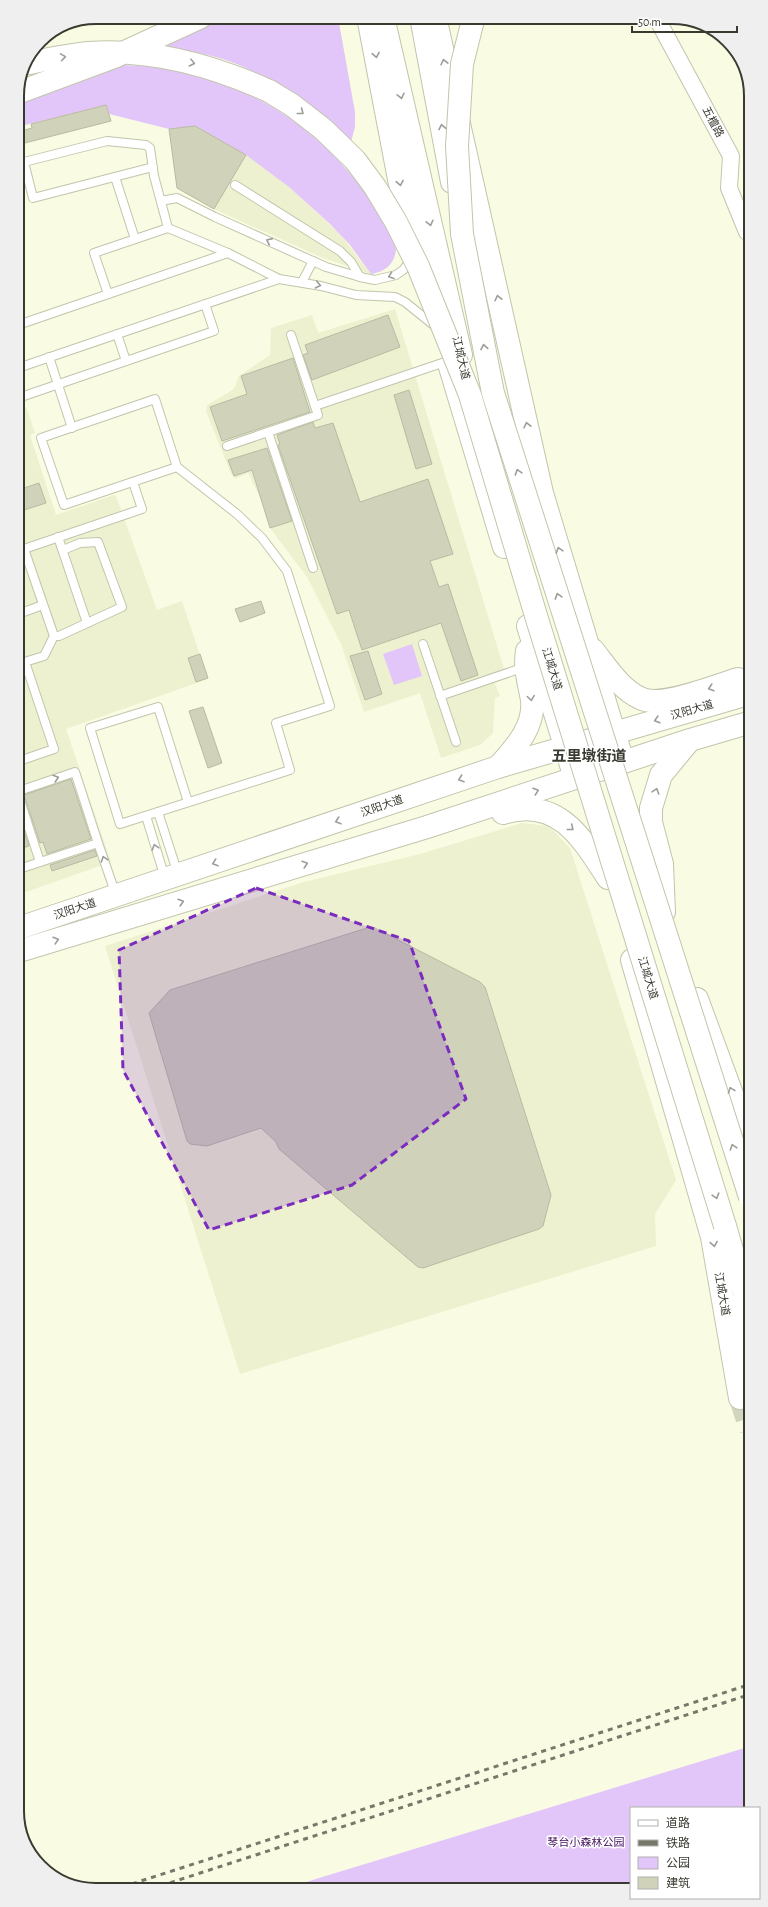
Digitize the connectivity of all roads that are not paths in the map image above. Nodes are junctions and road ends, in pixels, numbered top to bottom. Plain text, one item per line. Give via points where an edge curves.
1 (186, 24) edge
2 (369, 24) edge
3 (385, 24) edge
4 (422, 24) edge
5 (438, 24) edge
6 (472, 24) edge
7 (660, 24) edge
8 (32, 63) edge
9 (24, 90) edge
10 (153, 167) junction
11 (115, 177) junction
12 (235, 185) dead end
13 (161, 201) junction
14 (744, 225) edge
15 (168, 228) junction
16 (462, 234) junction
17 (136, 239) junction
18 (418, 250) junction
19 (228, 253) junction
20 (313, 261) junction
21 (360, 277) junction
22 (279, 279) junction
23 (302, 282) junction
24 (108, 294) junction
25 (205, 304) junction
26 (24, 323) edge
27 (440, 330) junction
28 (117, 334) junction
29 (291, 335) dead end
30 (49, 357) junction
31 (448, 360) junction
32 (126, 361) junction
33 (24, 366) edge
34 (58, 384) junction
35 (24, 396) edge
36 (470, 396) junction
37 (315, 406) junction
38 (72, 428) junction
39 (268, 432) junction
40 (227, 446) dead end
41 (178, 467) junction
42 (133, 482) junction
43 (58, 537) junction
44 (24, 549) edge
45 (62, 550) junction
46 (24, 558) edge
47 (313, 568) dead end
48 (43, 605) junction
49 (24, 612) edge
50 (87, 623) junction
51 (530, 632) junction
52 (54, 636) junction
53 (587, 643) junction
54 (423, 644) dead end
55 (24, 662) edge
56 (526, 667) junction
57 (24, 668) edge
58 (744, 682) edge
59 (744, 695) edge
60 (440, 696) junction
61 (744, 724) edge
62 (614, 733) junction
63 (690, 740) junction
64 (456, 742) dead end
65 (565, 748) junction
66 (24, 759) edge
67 (623, 762) junction
68 (498, 767) junction
69 (575, 778) junction
70 (24, 788) edge
71 (188, 802) junction
72 (24, 812) edge
73 (158, 812) junction
74 (146, 816) junction
75 (427, 828) junction
76 (98, 843) junction
77 (40, 862) junction
78 (24, 867) edge
79 (172, 877) junction
80 (608, 878) junction
81 (116, 896) junction
82 (664, 912) junction
83 (24, 926) edge
84 (24, 949) edge
85 (744, 1127) edge
86 (744, 1178) edge
87 (744, 1292) edge
88 (740, 1398) tunnel mouth

1 - 9 main road via 114,57
2 -> 18 main road, 江城大道 via 402,195
3 -> 36 main road, 江城大道, bridge
16 -> 4 main road, bridge
53 -> 5 main road via 542,493
6 - 16 main road, bridge via 462,64 459,102 457,146
7 - 14 street, 五檀路 via 731,156 729,188
8 -> 36 main road, bridge via 88,53 131,52 165,56 235,75 292,105 343,147 375,187 416,260
10 - 11 lane
10 - 11 lane via 150,148 146,145 107,141 24,162 33,198
10 - 13 lane
11 - 17 lane
12 - 21 lane via 340,251 351,262
13 - 15 lane
20 -> 13 lane via 177,198
15 - 17 lane
15 - 19 lane
86 -> 16 main road, bridge via 493,393
17 - 24 lane via 94,253
18 -> 21 lane via 411,262 396,275 375,280
18 - 27 main road, 江城大道
19 - 22 lane
19 - 24 lane
20 - 21 lane
20 - 23 lane
22 - 23 lane
22 - 25 lane
23 -> 27 lane via 356,295 395,297
24 - 26 lane
25 - 28 lane
25 - 32 lane via 214,331
27 - 31 main road, 江城大道
28 - 30 lane
28 - 32 lane
29 - 37 lane
30 - 33 lane
30 - 34 lane
31 - 37 lane
31 - 51 main road, 江城大道
32 - 34 lane
34 - 35 lane
34 - 38 lane
36 -> 87 main road, 江城大道, bridge
37 - 39 lane via 318,415
38 - 41 lane via 155,400
38 - 42 lane via 41,438 64,505
39 - 40 lane
39 - 47 lane
41 - 42 lane
41 - 71 lane via 237,514 262,538 287,571 330,706 276,723 290,770
42 - 43 lane via 142,509
43 - 44 lane
43 - 45 lane
45 - 50 lane
45 - 50 lane via 80,543 98,542 122,607
46 - 48 lane
48 - 49 lane
48 - 52 lane
50 - 52 lane
51 - 56 main road
51 - 65 main road, 江城大道
52 - 55 lane via 44,656
58 -> 53 main road via 738,680 665,701 649,702 639,698 624,686
53 - 62 main road
54 - 60 lane
56 - 60 lane
56 -> 68 main road via 532,701 529,724 516,748
57 - 66 lane via 54,749
59 -> 62 main road, 汉阳大道
60 - 64 lane
61 - 63 main road
62 - 65 main road, 汉阳大道
62 - 67 main road
63 - 67 main road
82 -> 63 main road via 662,864 651,822 651,808 661,776
65 - 68 main road, 汉阳大道
65 - 69 main road, 江城大道
67 - 69 main road
67 - 82 main road
68 -> 79 main road, 汉阳大道
75 -> 69 main road
69 - 80 main road, 江城大道
70 -> 76 lane via 75,772
71 - 73 lane
71 - 74 lane via 158,707 90,728 120,824
72 - 77 lane
73 - 74 lane
73 - 79 lane
79 -> 74 lane
75 -> 80 main road via 473,822 530,808 548,813 577,833
84 -> 75 main road
76 - 77 lane
81 -> 76 lane
77 - 78 lane
79 - 81 main road, 汉阳大道
80 -> 88 main road, 江城大道 via 712,1237
81 - 83 main road, 汉阳大道
85 -> 82 main road

